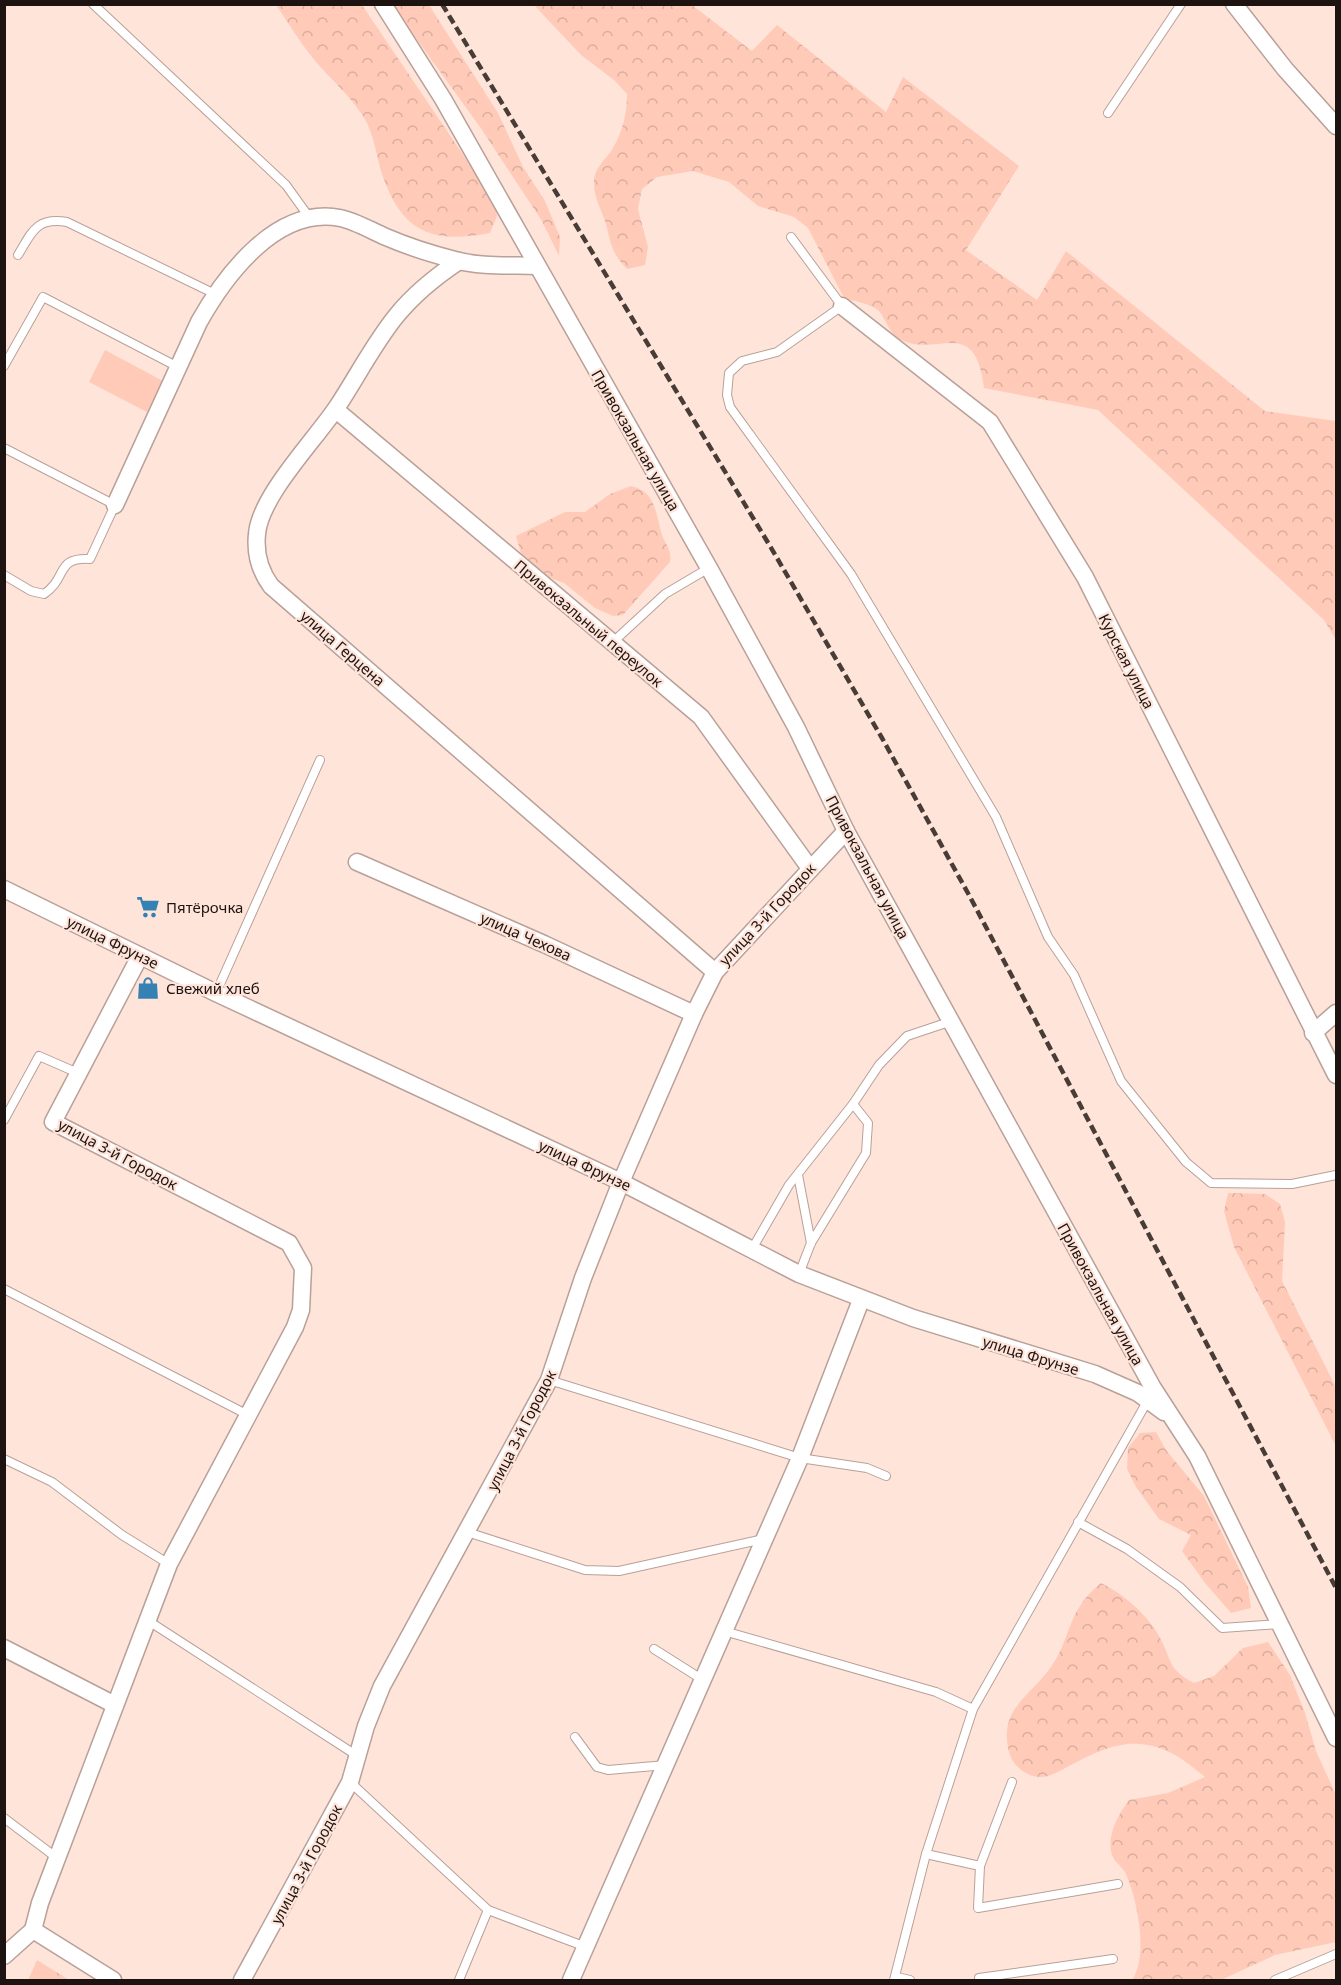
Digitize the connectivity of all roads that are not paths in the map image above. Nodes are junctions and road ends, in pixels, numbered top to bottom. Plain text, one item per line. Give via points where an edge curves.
1 (93, 4) edge
2 (383, 4) edge
3 (1180, 4) edge
4 (1234, 4) edge
5 (1108, 113) dead end
6 (1336, 126) edge
7 (309, 217) junction
8 (791, 237) dead end
9 (18, 255) dead end
10 (459, 261) junction
11 (537, 266) junction
12 (215, 294) junction
13 (842, 306) junction
14 (4, 366) edge
15 (178, 367) junction
16 (336, 410) junction
17 (4, 448) edge
18 (115, 506) junction
19 (709, 568) junction
20 (4, 575) edge
21 (613, 642) junction
22 (320, 760) dead end
23 (846, 831) junction
24 (357, 861) dead end
25 (809, 867) junction
26 (6, 892) edge
27 (140, 956) junction
28 (715, 972) junction
29 (216, 993) junction
30 (1336, 1013) edge
31 (693, 1014) junction
32 (952, 1021) junction
33 (1313, 1033) junction
34 (78, 1073) junction
35 (1336, 1075) edge
36 (854, 1104) junction
37 (4, 1120) edge
38 (798, 1174) junction
39 (1336, 1175) edge
40 (621, 1182) junction
41 (811, 1243) junction
42 (752, 1249) junction
43 (799, 1274) junction
44 (4, 1289) edge
45 (861, 1300) junction
46 (549, 1380) junction
47 (1151, 1394) junction
48 (248, 1415) junction
49 (4, 1458) edge
50 (800, 1458) junction
51 (886, 1476) dead end
52 (1078, 1522) junction
53 (467, 1532) junction
54 (764, 1539) junction
55 (169, 1564) junction
56 (146, 1620) junction
57 (1280, 1624) junction
58 (724, 1631) junction
59 (4, 1648) edge
60 (654, 1649) dead end
61 (703, 1680) junction
62 (115, 1705) junction
63 (973, 1709) junction
64 (575, 1737) dead end
65 (1336, 1738) edge
66 (356, 1755) junction
67 (666, 1765) junction
68 (350, 1782) junction
69 (1012, 1782) dead end
70 (4, 1818) edge
71 (927, 1854) junction
72 (58, 1858) junction
73 (980, 1866) junction
74 (1118, 1884) dead end
75 (488, 1910) junction
76 (33, 1930) junction
77 (586, 1947) junction
78 (1336, 1954) edge
79 (4, 1956) edge
80 (1113, 1959) dead end
81 (1041, 1969) junction
82 (1292, 1977) edge
83 (895, 1979) edge
84 (113, 1980) edge
85 (242, 1980) edge
86 (459, 1980) edge
87 (571, 1980) edge
88 (910, 1980) edge
89 (979, 1980) edge
90 (1043, 1980) edge
91 (1275, 1980) edge

1 - 7 lane via 286,185
2 - 11 street, Привокзальная улица via 443,99
3 - 5 lane
4 - 6 street
7 - 10 street via 340,218 409,247
7 - 12 street via 283,228 255,248
8 - 13 lane
9 - 12 lane via 42,223 66,222
10 - 11 street
10 - 16 street, улица Герцена via 423,286 396,316
11 - 19 street, Привокзальная улица
12 - 15 street
13 - 33 street, Курская улица via 990,422 1085,577
13 - 39 lane via 777,352 742,361 729,373 730,407 851,574 996,817 1048,937 1074,975 1121,1081 1186,1162 1211,1184 1292,1184
14 - 15 lane via 44,297
15 - 18 street
16 - 21 street, Привокзальный переулок
16 - 28 street, улица Герцена via 262,515 257,534 258,559 266,579
17 - 18 lane
18 - 20 lane via 90,559 68,561 53,588 44,594
19 - 21 lane via 665,594
19 - 23 street, Привокзальная улица via 796,727
21 - 25 street, Привокзальный переулок via 701,717
22 - 29 lane
23 - 25 street, улица 3-й Городок
23 - 32 street, Привокзальная улица
24 - 31 street, улица Чехова
25 - 28 street, улица 3-й Городок
26 - 27 street, улица Фрунзе
27 - 29 street, улица Фрунзе
27 - 34 street, улица 3-й Городок
28 - 31 street, улица 3-й Городок
29 - 40 street, улица Фрунзе
30 - 33 street
31 - 40 street, улица 3-й Городок
32 - 36 lane via 907,1036 879,1065
32 - 47 street, Привокзальная улица
33 - 35 street, Курская улица
34 - 37 lane via 39,1056
34 - 48 street, улица 3-й Городок via 53,1122 289,1243 303,1268 301,1310 295,1327
36 - 38 lane
36 - 41 lane via 868,1123 866,1153
38 - 41 lane
38 - 42 lane
40 - 42 street, улица Фрунзе
40 - 46 street, улица 3-й Городок
41 - 43 lane
42 - 43 street, улица Фрунзе
43 - 45 street, улица Фрунзе
44 - 48 lane
45 - 47 street, улица Фрунзе via 1095,1374 1138,1393
45 - 50 street
46 - 50 lane
46 - 53 street, улица 3-й Городок
47 - 52 lane
47 - 57 street, Привокзальная улица via 1197,1456
48 - 55 street, улица 3-й Городок
49 - 55 lane via 52,1482 122,1535
50 - 51 lane via 867,1468
50 - 54 street
52 - 57 lane via 1127,1549 1180,1587 1222,1628
52 - 63 lane
53 - 54 lane via 596,1571 619,1571
53 - 66 street, улица 3-й Городок via 382,1686
54 - 58 street
55 - 56 street, улица 3-й Городок
56 - 62 street, улица 3-й Городок
56 - 66 lane
57 - 65 street, Привокзальная улица
58 - 61 street
58 - 63 lane via 936,1692
59 - 62 street
60 - 61 lane
61 - 67 street
62 - 72 street, улица 3-й Городок
63 - 71 lane
64 - 67 lane via 597,1767 608,1770
66 - 68 street, улица 3-й Городок
67 - 77 street
68 - 75 lane
68 - 85 street, улица 3-й Городок
69 - 73 lane
70 - 72 lane
71 - 73 lane
71 - 83 lane
72 - 76 street, улица 3-й Городок
73 - 74 lane via 978,1908
75 - 77 lane
75 - 86 lane
76 - 79 street
76 - 84 street
77 - 87 street
78 - 82 lane
80 - 81 lane
81 - 89 lane
81 - 90 lane
82 - 91 lane
83 - 88 lane

